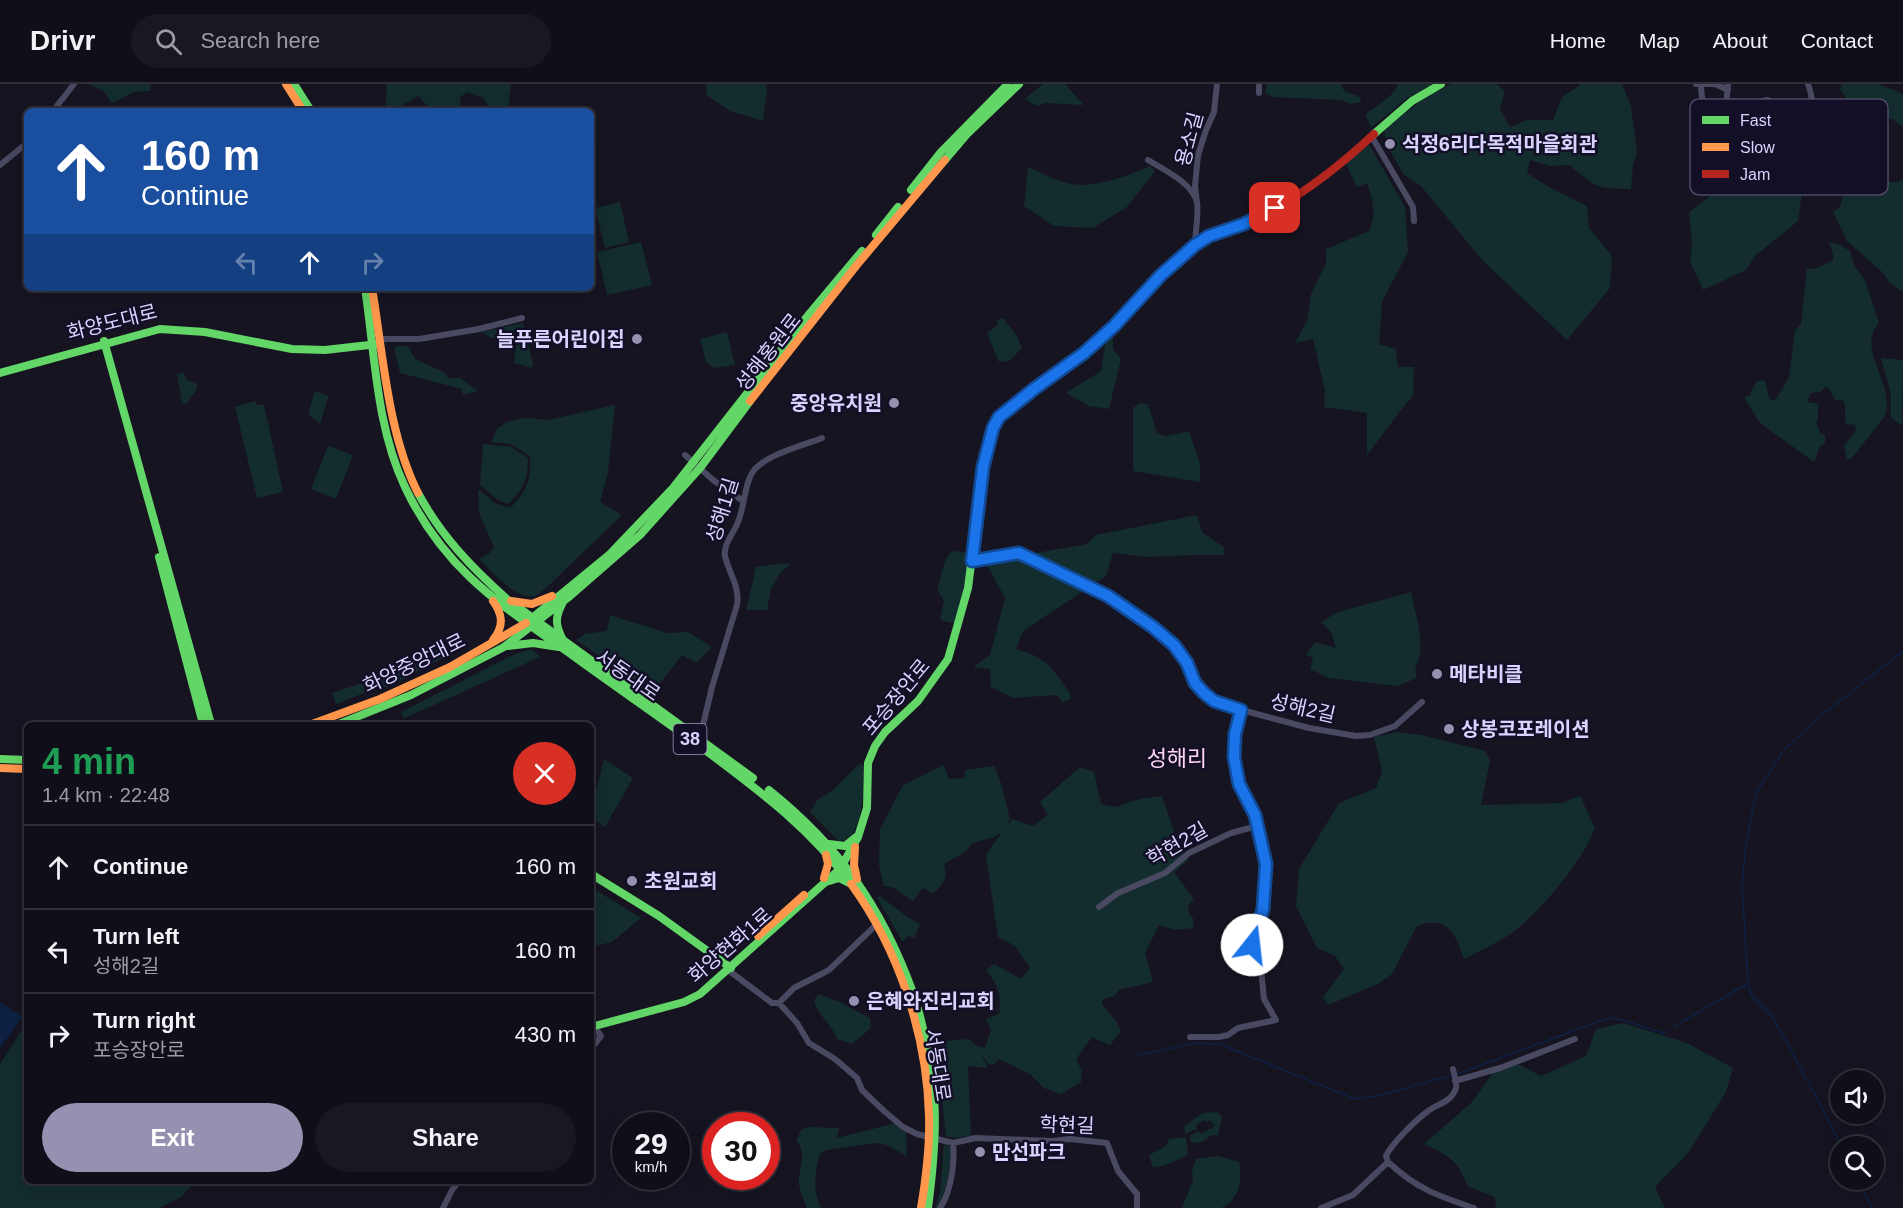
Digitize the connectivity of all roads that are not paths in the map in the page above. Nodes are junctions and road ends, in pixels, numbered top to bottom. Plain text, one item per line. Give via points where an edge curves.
1 (74, 84) edge
2 (286, 84) edge
3 (294, 84) edge
4 (1008, 84) edge
5 (1019, 84) edge
6 (1217, 84) edge
7 (1259, 84) edge
8 (1441, 84) edge
9 (1808, 84) edge
10 (1699, 85) edge
11 (1728, 87) edge
12 (1259, 93) dead end
13 (1812, 99) edge
14 (57, 108) edge
15 (301, 108) edge
16 (308, 108) edge
17 (1372, 137) junction
18 (24, 145) edge
19 (1148, 160) dead end
20 (0, 165) edge
21 (1197, 203) junction
22 (1414, 220) dead end
23 (1195, 245) junction
24 (366, 291) edge
25 (372, 291) edge
26 (522, 318) dead end
27 (377, 342) junction
28 (102, 343) junction
29 (0, 371) edge
30 (822, 438) dead end
31 (685, 455) dead end
32 (698, 465) junction
33 (743, 501) junction
34 (972, 561) junction
35 (583, 577) junction
36 (489, 596) junction
37 (505, 597) junction
38 (565, 599) junction
39 (531, 623) junction
40 (492, 642) junction
41 (562, 645) junction
42 (504, 647) junction
43 (193, 672) junction
44 (1422, 702) dead end
45 (1241, 710) junction
46 (203, 722) edge
47 (210, 722) edge
48 (317, 722) edge
49 (344, 722) edge
50 (700, 738) junction
51 (0, 759) edge
52 (24, 760) edge
53 (0, 768) edge
54 (24, 769) edge
55 (1257, 826) junction
56 (858, 836) junction
57 (827, 847) junction
58 (841, 864) junction
59 (594, 876) edge
60 (825, 880) junction
61 (594, 881) edge
62 (854, 882) junction
63 (1099, 907) dead end
64 (876, 925) junction
65 (727, 967) junction
66 (779, 1003) junction
67 (594, 1024) edge
68 (594, 1027) edge
69 (1190, 1037) dead end
70 (1575, 1039) dead end
71 (594, 1046) edge
72 (1454, 1069) dead end
73 (1455, 1081) junction
74 (933, 1139) junction
75 (953, 1143) junction
76 (1388, 1162) junction
77 (457, 1184) edge
78 (443, 1208) edge
79 (921, 1208) edge
80 (928, 1208) edge
81 (940, 1208) edge
82 (1137, 1208) edge
83 (1322, 1208) edge
84 (1474, 1208) edge

1 - 14 street
2 - 15 main road
3 - 16 main road
4 - 32 main road, 성해홍원로 via 941,152 810,313
5 - 32 main road, 성해홍원로 via 968,133 913,196
6 - 21 street, 용소길 via 1214,112 1198,155
7 - 12 street
8 - 17 main road, 포승장안로 via 1413,100
9 - 13 street
10 - 11 street
17 - 22 street via 1413,207
17 - 23 main road, 포승장안로 via 1286,202
18 - 20 street
19 - 21 street, 용소길 via 1182,182
21 - 23 street, 용소길
23 - 34 main road, 포승장안로 via 1084,353 999,417 983,467
24 - 27 main road, 서동대로 / 38
25 - 27 main road, 서동대로 / 38
26 - 27 street via 419,339
27 - 28 main road, 화양도대로 via 311,346 160,329
27 - 36 main road, 서동대로 / 38 via 387,435 403,482 443,550
27 - 37 main road, 서동대로 / 38 via 396,435 412,484 440,532
28 - 29 main road, 화양도대로
28 - 43 main road
30 - 33 street, 성해1길 via 757,466
31 - 32 street
32 - 33 street
32 - 35 main road, 성해홍원로
32 - 38 main road, 성해홍원로 via 640,535
33 - 50 street, 성해1길 via 725,554 737,587 737,605
34 - 45 street, 성해2길 via 1019,553 1108,596 1174,645 1204,693 1214,701
34 - 56 main road, 포승장안로 via 948,659 918,701 885,732 872,752 868,763 867,808
35 - 37 main road via 535,605
35 - 39 main road, 성해홍원로
36 - 39 main road, 서동대로 / 38
36 - 40 main road via 499,608 502,620 501,630
37 - 39 main road, 서동대로 / 38
38 - 39 main road, 성해홍원로
38 - 41 main road via 555,618
39 - 40 main road, 화양중앙대로
39 - 41 main road, 서동대로 / 38
39 - 42 main road, 화양중앙대로
40 - 48 main road, 화양중앙대로 via 450,667
41 - 42 main road
41 - 50 main road, 서동대로 / 38
41 - 57 main road, 서동대로 / 38 via 769,797
42 - 49 main road, 화양중앙대로 via 411,695
43 - 46 main road
43 - 47 main road
44 - 45 street, 성해2길 via 1395,726 1356,736
45 - 55 street via 1234,757 1239,784
50 - 57 main road, 서동대로 / 38 via 786,802
51 - 52 main road
53 - 54 main road
55 - 63 street, 학현2길 via 1231,833 1189,853 1165,873 1118,893
55 - 69 street via 1266,864 1263,909 1252,945 1264,999 1276,1020 1238,1028 1219,1037
56 - 57 main road via 845,846
56 - 58 main road, 포승장안로
56 - 62 main road, 포승장안로
57 - 58 main road, 서동대로 / 38
57 - 60 main road
58 - 60 main road, 화양현화1로
58 - 62 main road, 서동대로 / 38
59 - 65 main road via 659,916
60 - 62 main road via 841,878
60 - 65 main road, 화양현화1로
61 - 65 main road
62 - 64 main road, 서동대로 / 38
62 - 74 main road, 서동대로 / 38 via 872,895 899,954 920,1017 931,1065
64 - 66 street via 828,970 794,988
64 - 74 main road, 서동대로 / 38 via 899,971 918,1034
65 - 66 street via 772,1003
65 - 67 main road, 화양현화1로 via 699,994 684,1002
66 - 74 street, 학현길 via 809,1043 857,1078 862,1090 884,1111 903,1127
68 - 71 street via 601,1036
70 - 73 street
72 - 73 street
73 - 76 street via 1450,1098 1429,1110 1389,1150
74 - 75 street, 학현길
74 - 79 main road, 서동대로 / 38
74 - 80 main road, 서동대로 / 38
75 - 81 street via 954,1161
75 - 82 street, 학현길 via 976,1138 1107,1143 1118,1170 1137,1194
76 - 83 street via 1353,1195
76 - 84 street via 1405,1178 1435,1195
77 - 78 street

